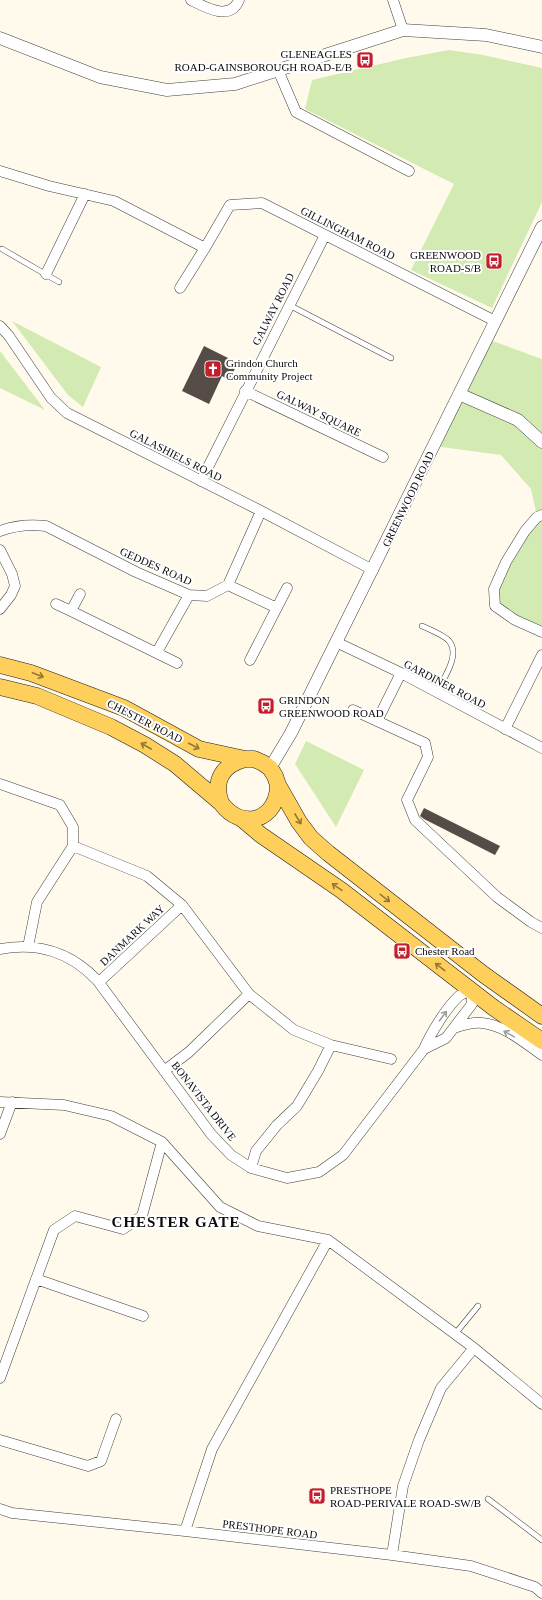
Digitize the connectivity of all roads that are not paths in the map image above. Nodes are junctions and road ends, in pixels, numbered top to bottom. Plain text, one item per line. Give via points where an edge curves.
1 (191, 0) edge
2 (239, 0) edge
3 (393, 0) edge
4 (403, 30) junction
5 (0, 38) edge
6 (542, 47) edge
7 (278, 70) junction
8 (0, 171) edge
9 (409, 171) dead end
10 (85, 194) junction
11 (542, 227) edge
12 (325, 235) junction
13 (205, 248) junction
14 (2, 249) dead end
15 (46, 274) junction
16 (59, 282) dead end
17 (180, 288) dead end
18 (289, 305) junction
19 (496, 321) junction
20 (0, 326) edge
21 (391, 358) dead end
22 (245, 391) junction
23 (459, 394) junction
24 (542, 442) edge
25 (383, 457) dead end
26 (201, 481) junction
27 (261, 511) junction
28 (542, 515) edge
29 (0, 531) edge
30 (0, 550) edge
31 (372, 570) junction
32 (228, 585) junction
33 (287, 588) dead end
34 (80, 594) dead end
35 (189, 595) junction
36 (56, 604) dead end
37 (277, 608) junction
38 (0, 609) edge
39 (71, 611) junction
40 (422, 626) dead end
41 (542, 632) edge
42 (336, 642) junction
43 (157, 652) junction
44 (542, 655) edge
45 (250, 660) dead end
46 (177, 663) dead end
47 (0, 665) edge
48 (400, 673) junction
49 (0, 687) edge
50 (437, 692) junction
51 (354, 710) dead end
52 (377, 721) junction
53 (505, 730) junction
54 (542, 748) edge
55 (245, 759) junction
56 (270, 768) junction
57 (0, 784) edge
58 (278, 785) junction
59 (221, 803) junction
60 (242, 819) junction
61 (73, 846) junction
62 (182, 906) junction
63 (542, 928) edge
64 (28, 947) junction
65 (0, 949) edge
66 (483, 974) junction
67 (99, 982) junction
68 (471, 991) junction
69 (249, 994) junction
70 (542, 1016) edge
71 (454, 1028) junction
72 (542, 1041) edge
73 (331, 1045) junction
74 (424, 1049) junction
75 (542, 1055) edge
76 (391, 1059) dead end
77 (164, 1071) junction
78 (0, 1102) edge
79 (12, 1102) junction
80 (0, 1134) edge
81 (162, 1142) junction
82 (252, 1168) junction
83 (328, 1240) junction
84 (36, 1279) junction
85 (478, 1306) dead end
86 (143, 1316) dead end
87 (455, 1334) junction
88 (474, 1348) junction
89 (0, 1378) edge
90 (542, 1404) edge
91 (116, 1419) dead end
92 (0, 1440) edge
93 (488, 1499) dead end
94 (0, 1509) edge
95 (185, 1531) junction
96 (542, 1540) edge
97 (392, 1555) junction
98 (539, 1590) edge

1 - 2 street via 215,11 226,12 237,6
3 - 4 street
4 - 6 street via 486,34
4 - 7 street
5 - 7 street via 100,77 167,90 236,84
7 - 9 street via 296,112
8 - 10 street
10 - 13 street via 114,201
10 - 15 street
11 - 19 street, GREENWOOD ROAD
12 - 13 street, GILLINGHAM ROAD via 262,203 230,205
12 - 18 street, GALWAY ROAD
12 - 19 street, GILLINGHAM ROAD
13 - 17 street, GILLINGHAM ROAD
14 - 15 lane
15 - 16 lane
18 - 21 lane
18 - 22 street, GALWAY ROAD
19 - 23 street, GREENWOOD ROAD
20 - 26 street, GALASHIELS ROAD via 51,398 67,413
22 - 25 street, GALWAY SQUARE
22 - 26 street, GALWAY ROAD
23 - 24 street via 518,420
23 - 31 street, GREENWOOD ROAD
26 - 27 street, GALASHIELS ROAD
27 - 31 street, GALASHIELS ROAD
27 - 32 street
28 - 41 street via 537,517 525,532 506,562 494,589 495,606 515,620
29 - 35 street, GEDDES ROAD via 12,526 46,526 136,572
30 - 38 street via 15,586
31 - 42 street, GREENWOOD ROAD
32 - 35 street, GEDDES ROAD via 207,596
32 - 37 street
33 - 37 street
34 - 39 street
35 - 43 street
36 - 39 street
37 - 45 street
39 - 43 street
40 - 50 lane via 449,640 453,649 454,657
42 - 48 street, GARDINER ROAD
42 - 56 street, GREENWOOD ROAD via 291,733
43 - 46 street
44 - 53 street
47 -> 55 main road, CHESTER ROAD via 31,673 124,708 199,749
48 - 50 street, GARDINER ROAD
48 - 52 street
59 -> 49 main road, CHESTER ROAD via 176,764 111,727 37,696
50 - 53 street, GARDINER ROAD
51 - 52 street
52 - 63 street via 425,742 428,757 407,800 415,820 497,896
53 - 54 street, GARDINER ROAD
55 - 56 main road, CHESTER ROAD via 258,761
55 - 59 main road via 227,767 221,775 217,793
56 - 58 main road
57 - 61 street via 60,805 73,827
58 - 60 main road via 278,795 269,812 253,820
58 -> 66 main road via 299,822 317,843
59 - 60 main road, CHESTER ROAD via 226,811
68 -> 60 main road, CHESTER ROAD via 341,890
61 - 62 street via 147,876
61 - 64 street via 36,902
62 - 67 street, DANMARK WAY
62 - 69 street
64 - 65 street, BONAVISTA DRIVE
64 - 67 street, BONAVISTA DRIVE via 43,948 61,954 85,968
66 - 68 main road
66 - 70 main road
67 - 77 street, BONAVISTA DRIVE
68 - 71 street, BONAVISTA DRIVE via 472,1004
68 - 72 main road, CHESTER ROAD
74 -> 68 street, BONAVISTA DRIVE via 432,1031 460,995
69 - 73 street via 294,1030
69 - 77 street via 189,1052
71 - 74 street, BONAVISTA DRIVE via 446,1038
75 -> 71 street via 496,1026 482,1023
73 - 76 street
73 - 82 street via 297,1106 256,1152
74 - 82 street, BONAVISTA DRIVE via 343,1155 319,1172 287,1178
77 - 82 street, BONAVISTA DRIVE via 211,1134 231,1155
78 - 79 street
79 - 80 street
79 - 81 street via 64,1105 111,1116
81 - 83 street via 220,1207 258,1226
81 - 84 street via 142,1216 123,1229 75,1216 54,1230
83 - 87 street
83 - 95 street via 212,1449
84 - 86 street
84 - 89 street
85 - 87 lane
87 - 88 street
88 - 90 street
88 - 97 street via 441,1388 418,1440 403,1486
91 - 92 street via 101,1461 88,1466
93 - 96 lane
94 - 95 street, PRESTHOPE ROAD via 12,1513
95 - 97 street, PRESTHOPE ROAD
97 - 98 street, PRESTHOPE ROAD via 471,1566

